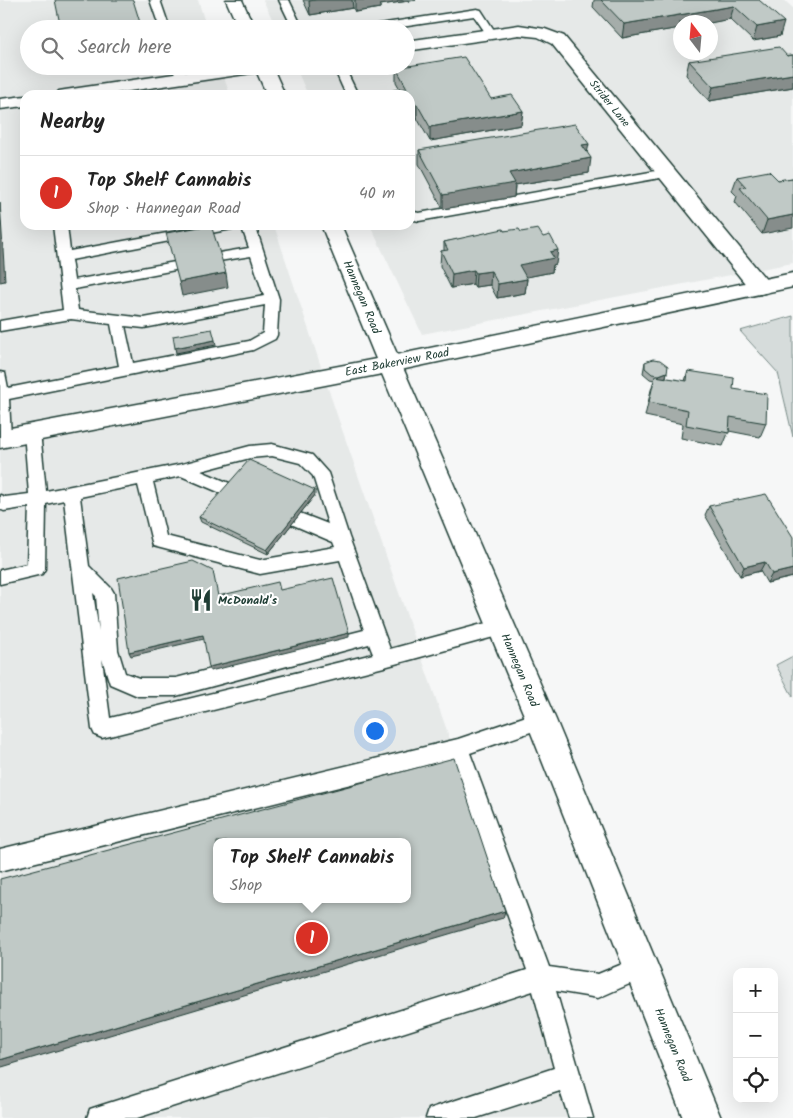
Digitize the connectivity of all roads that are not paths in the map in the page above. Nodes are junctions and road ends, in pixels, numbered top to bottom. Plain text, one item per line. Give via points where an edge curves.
1 (155, 0) edge
2 (234, 0) edge
3 (284, 0) edge
4 (469, 0) edge
5 (477, 12) junction
6 (162, 20) edge
7 (243, 20) edge
8 (294, 20) edge
9 (415, 21) edge
10 (491, 33) junction
11 (415, 45) edge
12 (164, 75) edge
13 (268, 75) edge
14 (342, 75) edge
15 (91, 90) edge
16 (274, 90) edge
17 (350, 90) edge
18 (20, 102) edge
19 (0, 104) edge
20 (667, 173) junction
21 (415, 216) edge
22 (60, 230) edge
23 (206, 230) edge
24 (250, 230) edge
25 (333, 230) edge
26 (257, 251) junction
27 (63, 257) junction
28 (219, 257) edge
29 (175, 266) edge
30 (793, 280) edge
31 (67, 286) junction
32 (760, 287) junction
33 (272, 299) junction
34 (71, 314) junction
35 (117, 320) junction
36 (0, 326) edge
37 (391, 364) junction
38 (127, 370) junction
39 (0, 377) edge
40 (1, 394) edge
41 (32, 432) junction
42 (2, 439) edge
43 (182, 470) junction
44 (144, 477) junction
45 (228, 490) edge
46 (71, 492) junction
47 (38, 499) junction
48 (2, 508) edge
49 (297, 518) edge
50 (343, 544) junction
51 (81, 569) junction
52 (0, 577) edge
53 (502, 627) junction
54 (376, 635) junction
55 (384, 659) junction
56 (540, 720) junction
57 (458, 748) junction
58 (0, 860) edge
59 (642, 967) junction
60 (541, 977) junction
61 (568, 1076) junction
62 (99, 1118) edge
63 (438, 1118) edge
64 (581, 1118) edge
65 (702, 1118) edge

1 - 6 lane
2 - 7 street
3 - 8 lane
4 - 5 lane
5 - 9 lane
5 - 10 lane
10 - 11 street, Strider Lane
10 - 20 street, Strider Lane via 535,31 558,40
12 - 15 street
13 - 16 street
14 - 17 lane
18 - 19 street
20 - 21 lane via 431,216
20 - 32 street, Strider Lane
22 - 27 lane
23 - 27 lane
24 - 26 lane
25 - 37 street, Hannegan Road
26 - 28 lane
26 - 33 lane
27 - 31 lane
29 - 31 lane
30 - 32 street, East Bakerview Road
31 - 34 lane
32 - 37 street, East Bakerview Road
33 - 35 lane via 144,323
33 - 38 lane via 270,335 253,345
34 - 35 lane
34 - 36 lane
35 - 38 lane
37 - 41 street, East Bakerview Road
37 - 53 street, Hannegan Road
38 - 40 lane
39 - 40 lane
40 - 42 lane
41 - 42 street, East Bakerview Road
41 - 47 lane
43 - 44 lane
43 - 45 lane
43 - 50 lane via 250,452 287,452 306,459 320,473
44 - 46 lane
44 - 50 lane via 159,541 260,567
46 - 47 lane
46 - 51 lane
47 - 48 lane
47 - 52 lane via 36,569
49 - 50 lane
50 - 54 lane
51 - 54 lane via 104,593 109,650 117,678 138,687 176,687
51 - 55 lane via 102,729
53 - 55 lane
53 - 56 street, Hannegan Road
54 - 55 lane
56 - 57 lane
56 - 59 street, Hannegan Road
57 - 58 lane
57 - 60 lane
59 - 60 lane via 598,986
59 - 65 street, Hannegan Road
60 - 61 lane
60 - 62 lane
61 - 63 lane
61 - 64 lane

